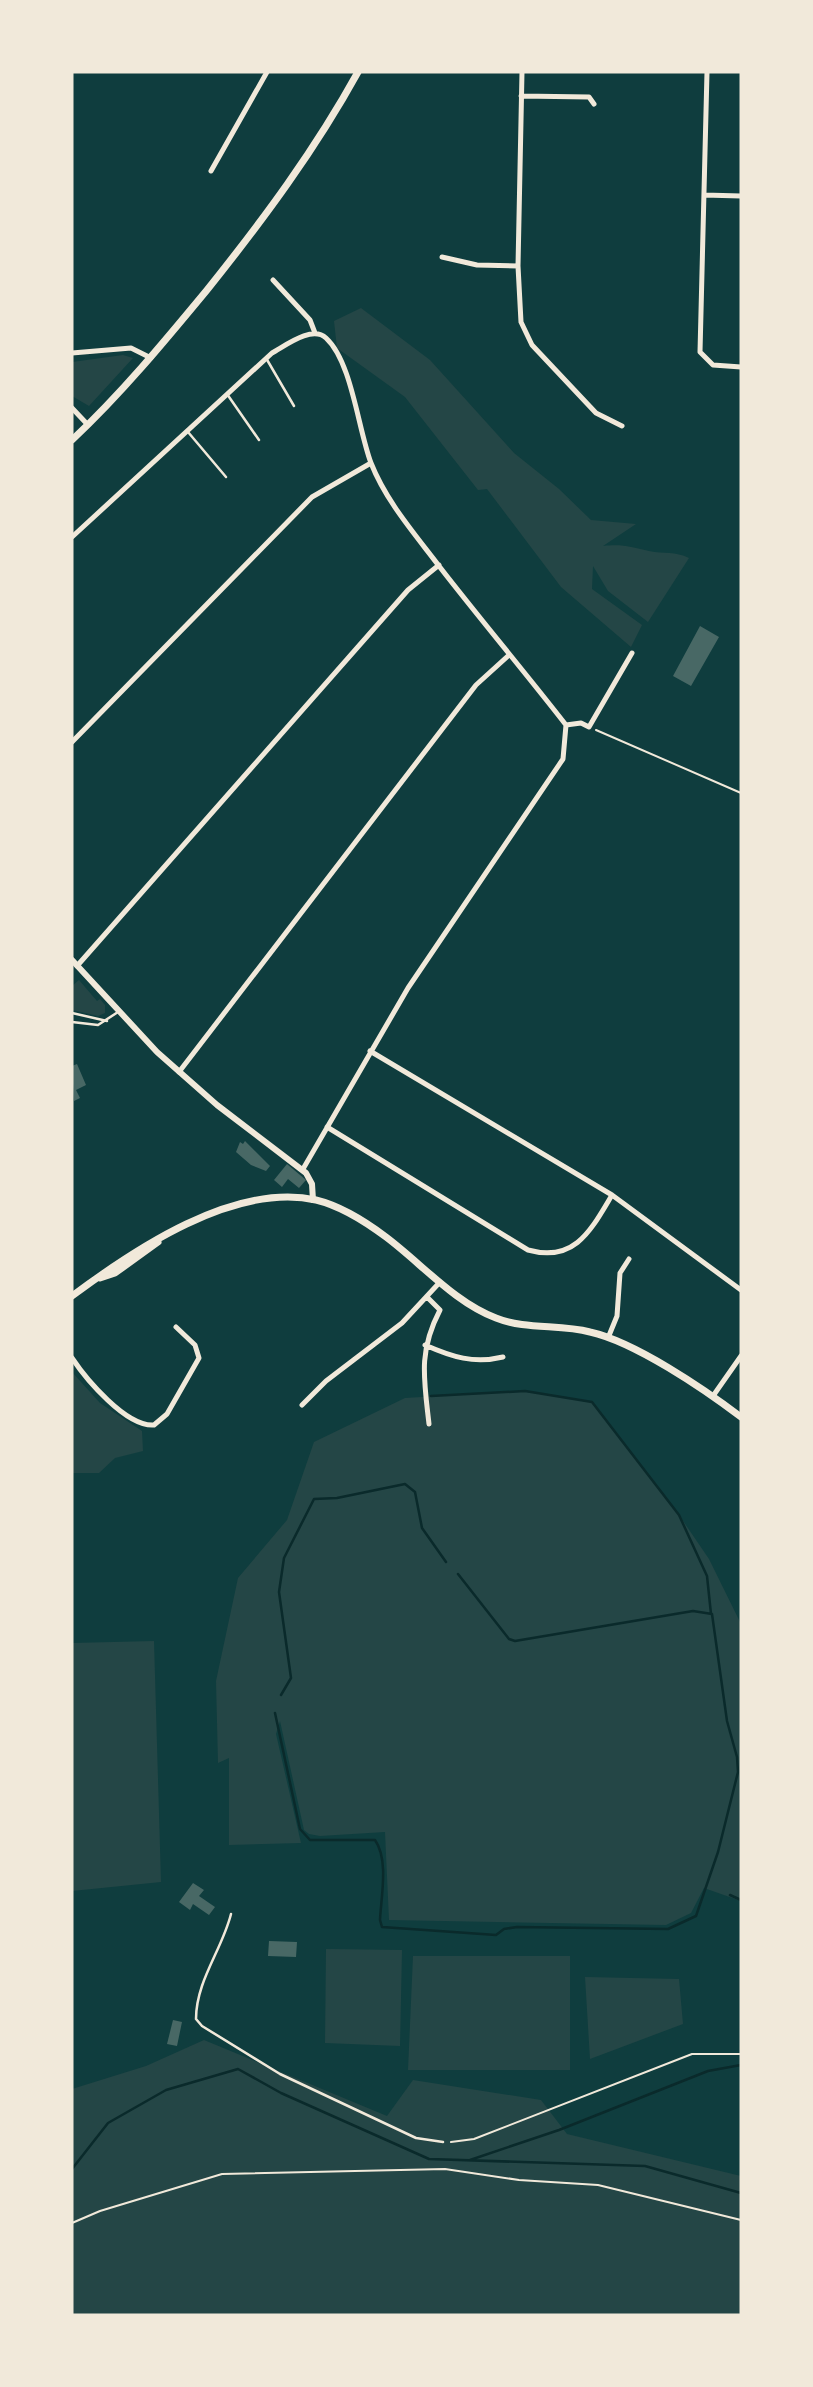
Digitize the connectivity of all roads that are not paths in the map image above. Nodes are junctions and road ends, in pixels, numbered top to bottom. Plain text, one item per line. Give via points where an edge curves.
1 (267, 72) edge
2 (358, 72) edge
3 (522, 72) edge
4 (707, 72) edge
5 (522, 96) junction
6 (594, 104) dead end
7 (211, 171) dead end
8 (704, 195) junction
9 (741, 196) edge
10 (442, 257) dead end
11 (519, 266) junction
12 (274, 280) dead end
13 (318, 334) junction
14 (72, 353) edge
15 (151, 358) junction
16 (266, 358) junction
17 (741, 367) edge
18 (227, 394) junction
19 (294, 406) dead end
20 (72, 408) edge
21 (88, 425) junction
22 (622, 426) dead end
23 (188, 432) junction
24 (72, 440) edge
25 (259, 440) dead end
26 (371, 463) junction
27 (226, 477) dead end
28 (72, 537) edge
29 (439, 565) junction
30 (632, 653) dead end
31 (509, 655) junction
32 (566, 725) junction
33 (72, 742) edge
34 (74, 963) edge
35 (118, 1012) junction
36 (72, 1013) edge
37 (107, 1021) junction
38 (72, 1022) edge
39 (370, 1051) junction
40 (179, 1072) junction
41 (327, 1127) junction
42 (303, 1170) junction
43 (612, 1195) junction
44 (313, 1200) junction
45 (629, 1259) dead end
46 (440, 1282) junction
47 (741, 1290) edge
48 (72, 1296) edge
49 (426, 1297) junction
50 (176, 1327) dead end
51 (608, 1338) junction
52 (425, 1345) junction
53 (741, 1356) edge
54 (503, 1357) dead end
55 (72, 1358) edge
56 (713, 1396) junction
57 (302, 1405) dead end
58 (741, 1417) edge
59 (429, 1424) dead end
60 (231, 1914) dead end
61 (443, 2142) road end

1 - 7 street
2 - 15 main road via 268,214
3 - 5 street
4 - 8 street
5 - 6 street via 589,97
5 - 11 street
8 - 9 street
8 - 17 street via 700,352 713,365
10 - 11 street via 466,264
11 - 22 street via 519,312 532,345 596,413
12 - 13 street
13 - 16 street
13 - 26 street via 326,338 343,369
14 - 15 street via 131,348
15 - 21 main road
16 - 18 street
16 - 19 lane
18 - 23 street
18 - 25 lane
20 - 21 street
21 - 24 main road
23 - 27 lane
23 - 28 street
26 - 29 street via 393,503
26 - 33 street via 312,497
29 - 31 street
29 - 34 street via 408,590
30 - 32 street via 589,727
31 - 32 street
31 - 40 street via 476,685
32 - 39 street via 563,759 481,876
34 - 35 street
35 - 37 lane
35 - 40 street
36 - 37 lane
37 - 38 lane via 92,1026
39 - 41 street
39 - 43 street
40 - 42 street
41 - 42 street
41 - 43 street via 528,1250 543,1254 579,1242
42 - 44 street via 312,1184
43 - 47 street
44 - 46 main road via 367,1224
44 - 48 main road via 251,1203 206,1216 137,1250
45 - 51 street via 620,1273 617,1316
46 - 49 street
46 - 51 main road via 476,1309 503,1321 584,1330
49 - 52 street via 440,1310
49 - 57 street via 402,1323
50 - 55 street via 195,1345 199,1358 167,1414 154,1425 120,1410
51 - 56 main road
52 - 54 street via 469,1360
52 - 59 street
53 - 56 street
56 - 58 main road
60 - 61 lane via 196,1997 196,2019 202,2026 280,2074 416,2138

